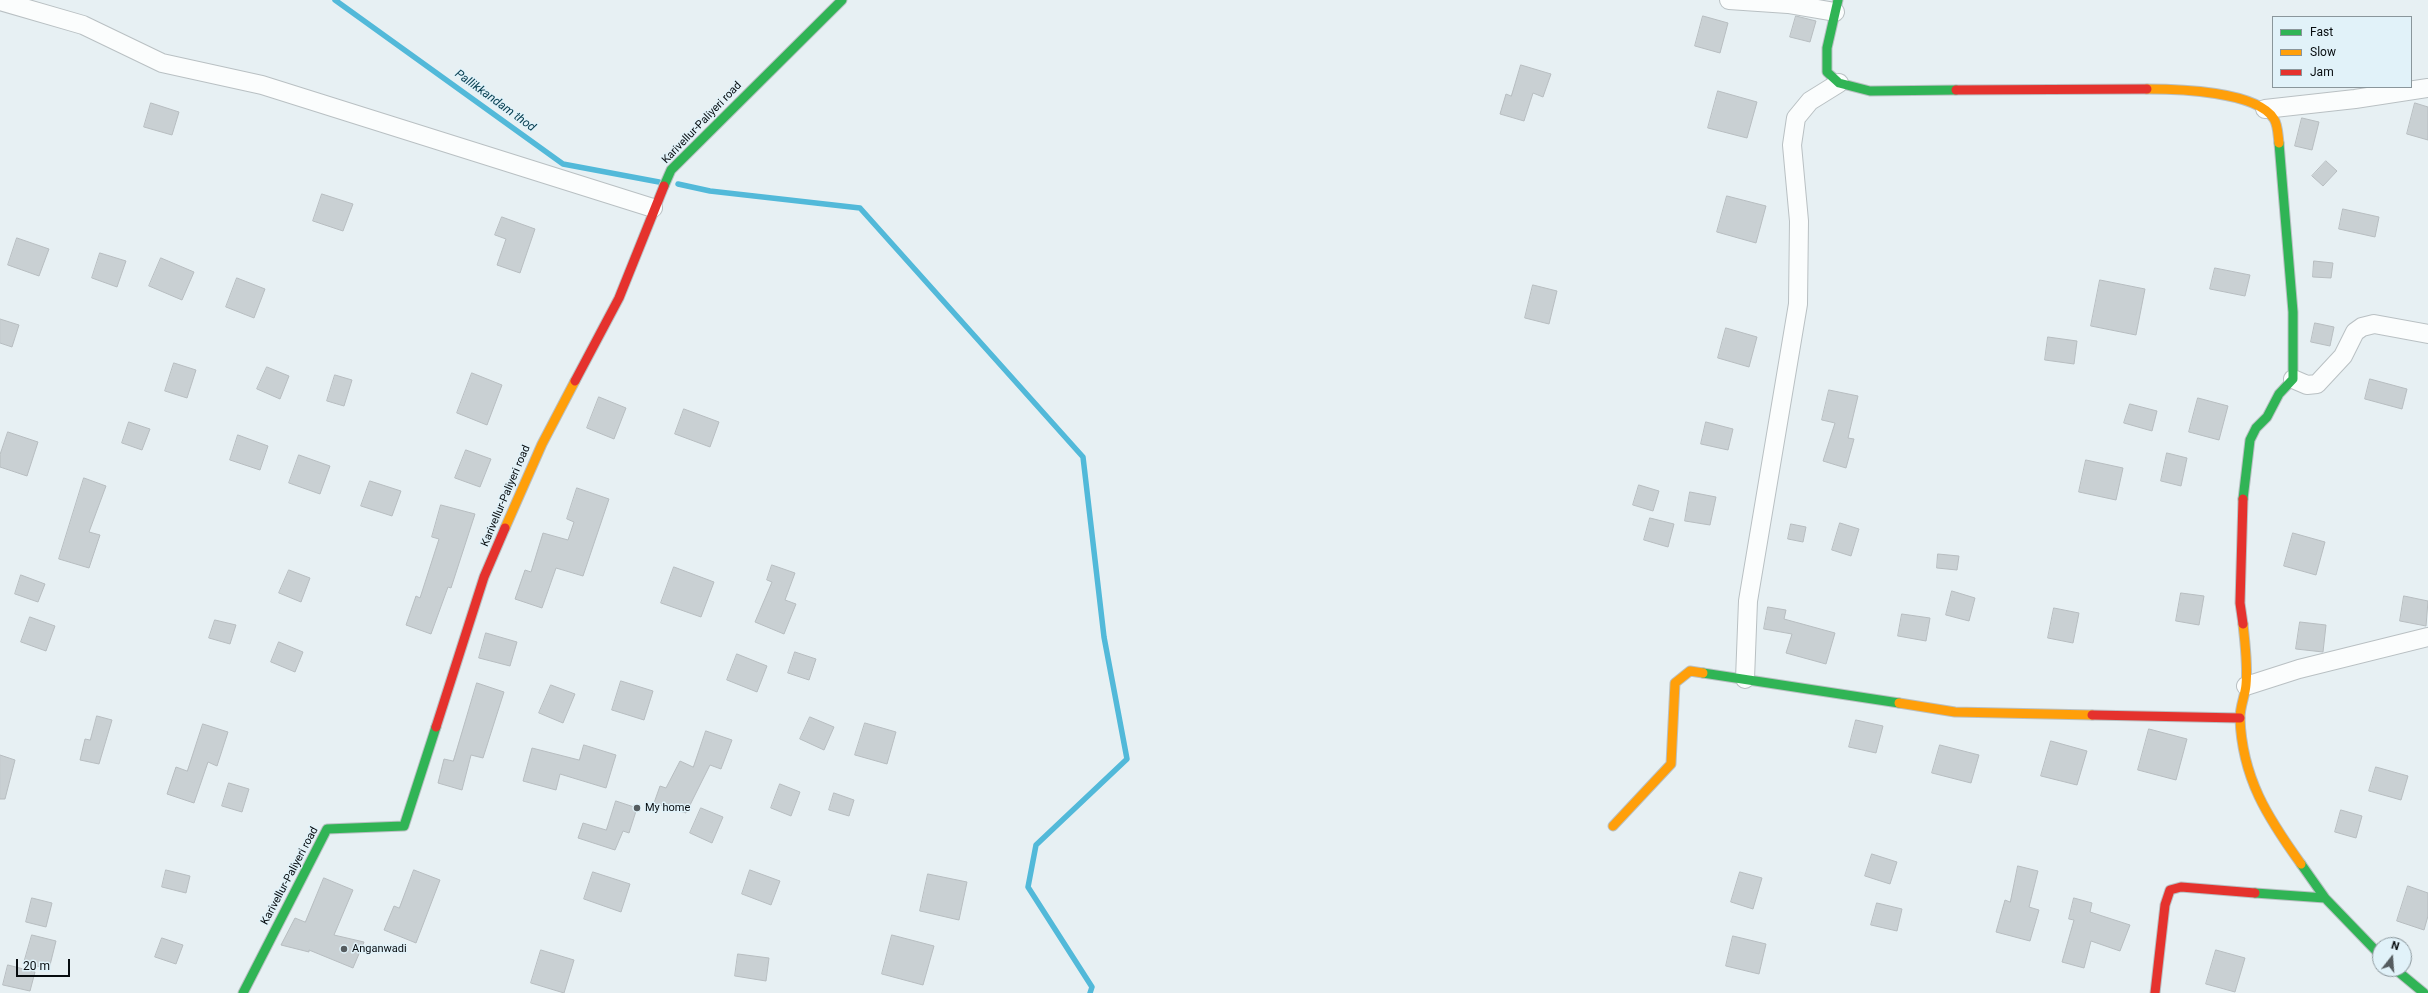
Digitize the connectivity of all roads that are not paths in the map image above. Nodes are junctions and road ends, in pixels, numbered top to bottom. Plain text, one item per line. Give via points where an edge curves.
1 (842, 0) edge
2 (1729, 0) edge
3 (0, 1) edge
4 (1837, 6) edge
5 (1839, 83) junction
6 (2428, 88) edge
7 (2266, 109) junction
8 (653, 208) junction
9 (2428, 334) edge
10 (2293, 379) junction
11 (2428, 637) edge
12 (1745, 680) junction
13 (2246, 686) junction
14 (2240, 718) junction
15 (1614, 826) dead end
16 (2325, 898) junction
17 (2372, 947) edge
18 (2405, 977) edge
19 (243, 993) edge
20 (2155, 993) edge
21 (2424, 993) edge

1 - 8 street, Karivellur-Paliyeri road via 671,170
2 - 4 street
3 - 8 street via 82,25 162,63 262,85
4 - 5 street via 1827,48 1827,72
5 - 7 street via 1870,91 2177,89 2241,99
5 - 12 street via 1810,101 1796,118 1792,145 1799,220 1798,304 1748,601
6 - 7 street
7 - 10 street via 2276,120 2280,148 2293,312
8 - 19 street, Karivellur-Paliyeri road via 619,298 542,444 484,577 404,826 327,829
9 - 10 street via 2374,324 2362,327 2355,332 2343,356 2317,384 2307,385
10 - 13 street via 2279,394 2267,417 2256,428 2250,440 2243,499 2241,595
11 - 13 street via 2299,669
12 - 14 street via 1955,712
12 - 15 street via 1690,671 1674,682 1671,764
13 - 14 street
14 - 16 street via 2244,750 2257,797 2274,827
16 - 17 street
16 - 20 street via 2181,887 2170,890 2165,905
18 - 21 street

